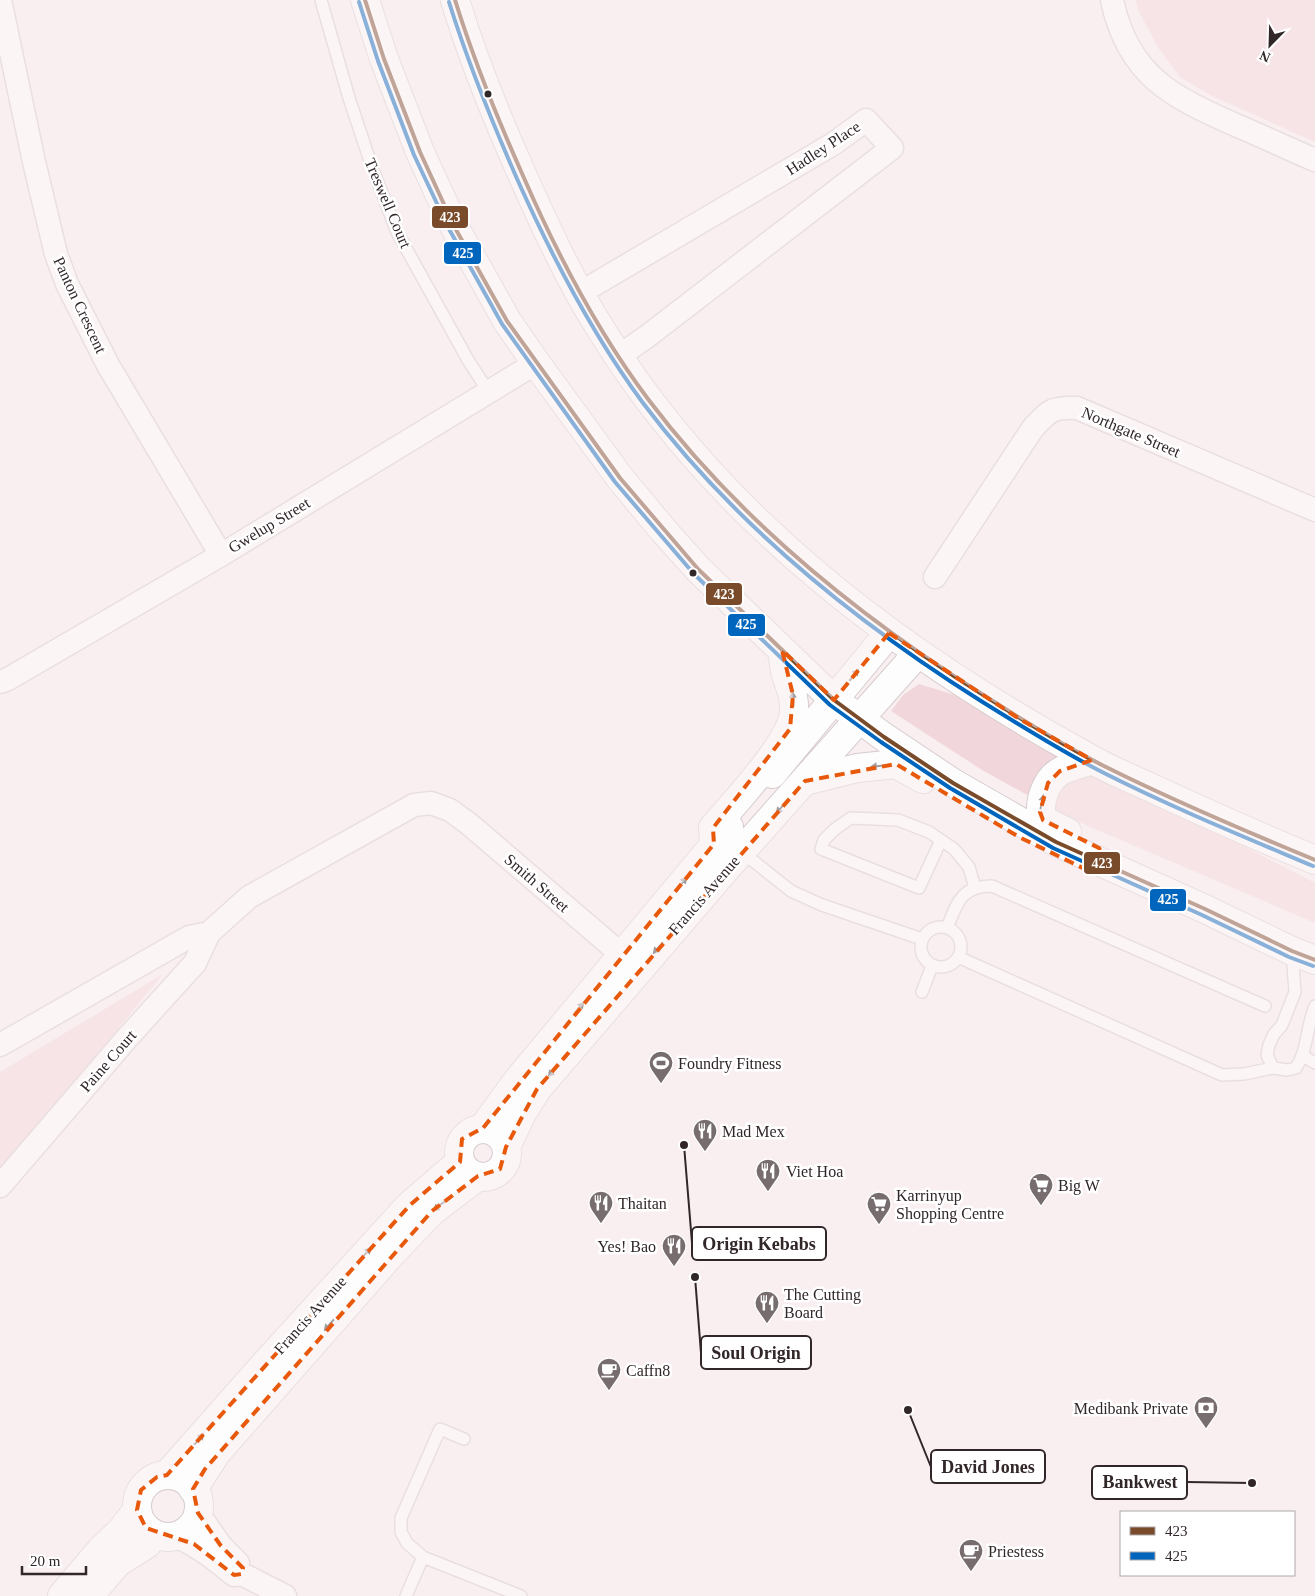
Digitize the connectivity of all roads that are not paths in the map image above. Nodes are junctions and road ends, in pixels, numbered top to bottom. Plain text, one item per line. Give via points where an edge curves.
1 (0, 0) edge
2 (321, 0) edge
3 (365, 0) edge
4 (455, 0) edge
5 (1112, 0) edge
6 (1315, 160) edge
7 (580, 293) junction
8 (618, 357) junction
9 (536, 363) junction
10 (488, 391) junction
11 (1315, 510) edge
12 (221, 555) junction
13 (935, 577) dead end
14 (889, 633) junction
15 (782, 650) junction
16 (917, 654) junction
17 (0, 682) edge
18 (834, 700) junction
19 (859, 720) junction
20 (1092, 760) junction
21 (806, 781) junction
22 (431, 802) joint
23 (1214, 817) junction
24 (941, 840) junction
25 (714, 844) junction
26 (742, 852) junction
27 (1315, 860) edge
28 (1108, 866) junction
29 (1315, 876) edge
30 (975, 888) junction
31 (947, 928) junction
32 (209, 933) junction
33 (922, 939) junction
34 (1303, 955) edge
35 (958, 957) junction
36 (631, 963) junction
37 (932, 966) junction
38 (922, 992) dead end
39 (1265, 1006) dead end
40 (1315, 1006) edge
41 (0, 1045) edge
42 (1304, 1056) junction
43 (1315, 1063) edge
44 (1273, 1068) junction
45 (483, 1128) junction
46 (506, 1147) junction
47 (469, 1169) junction
48 (0, 1186) edge
49 (464, 1440) dead end
50 (166, 1475) junction
51 (196, 1501) junction
52 (137, 1510) junction
53 (165, 1535) junction
54 (423, 1557) junction
55 (242, 1574) junction
56 (62, 1596) edge
57 (89, 1596) edge
58 (285, 1596) edge
59 (406, 1596) edge
60 (521, 1596) edge

1 - 12 street, Panton Crescent via 34,162 64,277 108,365
2 - 10 lane, Treswell Court via 349,98 397,232
3 - 9 main road via 384,59 454,226 507,322
4 - 7 main road via 491,105
5 - 6 street via 1128,46 1145,70 1169,92 1197,108
7 - 8 main road
7 - 8 street, Hadley Place via 833,144 866,120 892,148
8 - 14 main road via 720,485 799,560
9 - 10 street, Gwelup Street
9 - 15 main road via 620,478 663,530 698,569
10 - 12 street, Gwelup Street
11 - 13 street, Northgate Street via 1077,408 1059,407 1046,414 1033,428
12 - 17 street, Gwelup Street
14 - 16 main road
18 -> 14 main road, Francis Avenue
15 - 18 main road
25 -> 15 main road via 713,828 781,746 790,729 794,695 785,671
16 - 19 main road, Francis Avenue
16 - 20 main road
18 - 19 main road
18 - 25 main road, Francis Avenue
19 - 21 main road, Francis Avenue
19 - 28 main road via 952,783 1056,842
20 - 23 main road
28 -> 20 main road via 1099,848 1042,820 1040,812 1048,783 1060,771
21 -> 26 main road, Francis Avenue
28 -> 21 main road via 1087,870 1019,837 896,764 857,768
22 - 32 street, Paine Court via 414,805 249,897
22 - 36 street, Smith Street via 450,810 469,824
23 - 27 main road
23 - 29 main road via 1226,834
24 - 24 lane via 898,820 851,818 824,840 821,849 919,888
24 - 30 lane via 954,849 969,867
36 -> 25 main road, Francis Avenue
26 - 33 lane via 791,890 822,905
26 -> 36 main road, Francis Avenue
28 - 34 main road
30 - 31 lane via 958,900
30 - 39 lane via 992,886
31 - 33 lane via 933,928
31 - 35 lane via 960,941
32 - 41 street, Paine Court via 189,937
32 - 48 street, Paine Court via 195,963
33 - 37 lane via 922,957
34 - 44 lane via 1295,992 1282,1025 1269,1045 1267,1055
35 - 37 lane via 945,967
35 - 44 lane via 1222,1075
45 -> 36 main road, Francis Avenue via 518,1080
36 -> 46 main road, Francis Avenue via 537,1089
37 - 38 lane
40 - 42 lane
42 - 43 lane
42 - 44 lane via 1296,1068
45 - 46 main road via 498,1133
45 - 47 main road, Francis Avenue via 475,1129 462,1139 458,1154
46 - 47 main road, Francis Avenue via 507,1155 494,1174 486,1177
50 -> 47 main road, Francis Avenue via 410,1205
47 -> 51 main road, Francis Avenue via 217,1452
49 - 54 lane via 440,1429 401,1518 401,1532 407,1543
50 - 51 main road via 186,1481
50 - 52 main road via 156,1477 141,1490
51 - 53 main road via 190,1527 184,1533
51 - 55 street via 222,1546 243,1568
52 - 53 main road via 146,1528
52 - 56 main road
53 - 55 street via 210,1554 234,1575
53 - 57 main road via 117,1563
54 - 59 lane
54 - 60 lane
55 - 58 street

